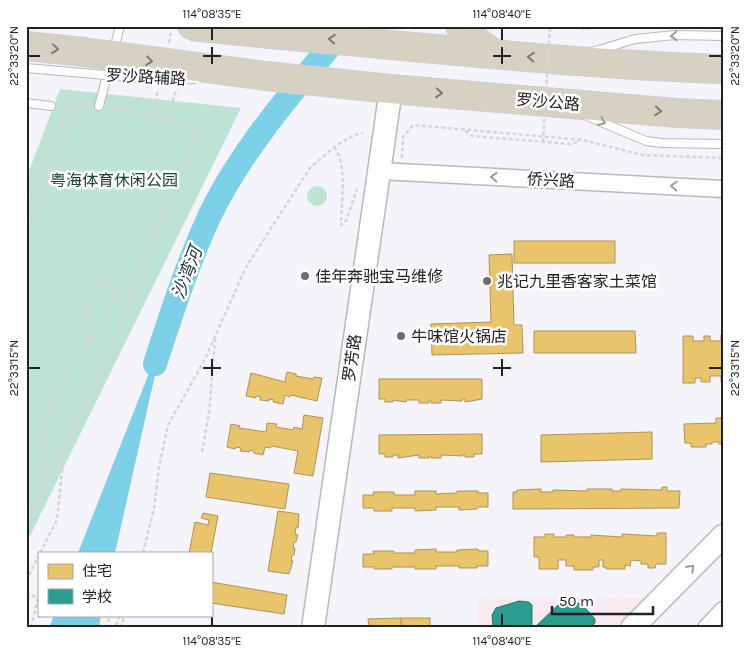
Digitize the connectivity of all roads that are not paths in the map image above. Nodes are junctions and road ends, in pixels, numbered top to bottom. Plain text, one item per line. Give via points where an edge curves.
1 (120, 26) edge
2 (191, 26) edge
3 (418, 26) edge
4 (460, 26) edge
5 (723, 36) edge
6 (380, 43) junction
7 (26, 46) edge
8 (494, 54) junction
9 (567, 60) junction
10 (84, 63) junction
11 (26, 68) edge
12 (723, 69) edge
13 (266, 76) junction
14 (201, 78) dead end
15 (211, 78) dead end
16 (382, 88) junction
17 (26, 103) edge
18 (557, 103) junction
19 (51, 106) road end
20 (99, 106) road end
21 (723, 115) edge
22 (723, 144) edge
23 (390, 171) junction
24 (723, 189) edge
25 (723, 536) edge
26 (723, 610) edge
27 (313, 628) edge
28 (632, 628) edge
29 (706, 628) edge

1 - 20 lane
6 -> 2 highway, bridge
3 - 6 highway
4 - 8 highway
5 -> 9 lane via 675,35 635,39
6 - 8 highway
7 -> 10 highway
9 -> 8 highway
9 - 12 highway
10 - 11 lane, 罗沙路辅路
10 -> 13 highway, 罗沙公路, bridge
10 - 14 lane, 罗沙路辅路, bridge via 163,80
13 - 15 lane, bridge
13 - 16 highway, 罗沙公路
16 -> 18 highway, 罗沙公路
16 - 23 main road, 罗芳路
17 - 19 lane
18 -> 21 highway, 罗沙公路
18 -> 22 lane via 646,141
24 -> 23 street, 侨兴路
23 - 27 main road, 罗芳路
28 -> 25 main road
26 - 29 street

